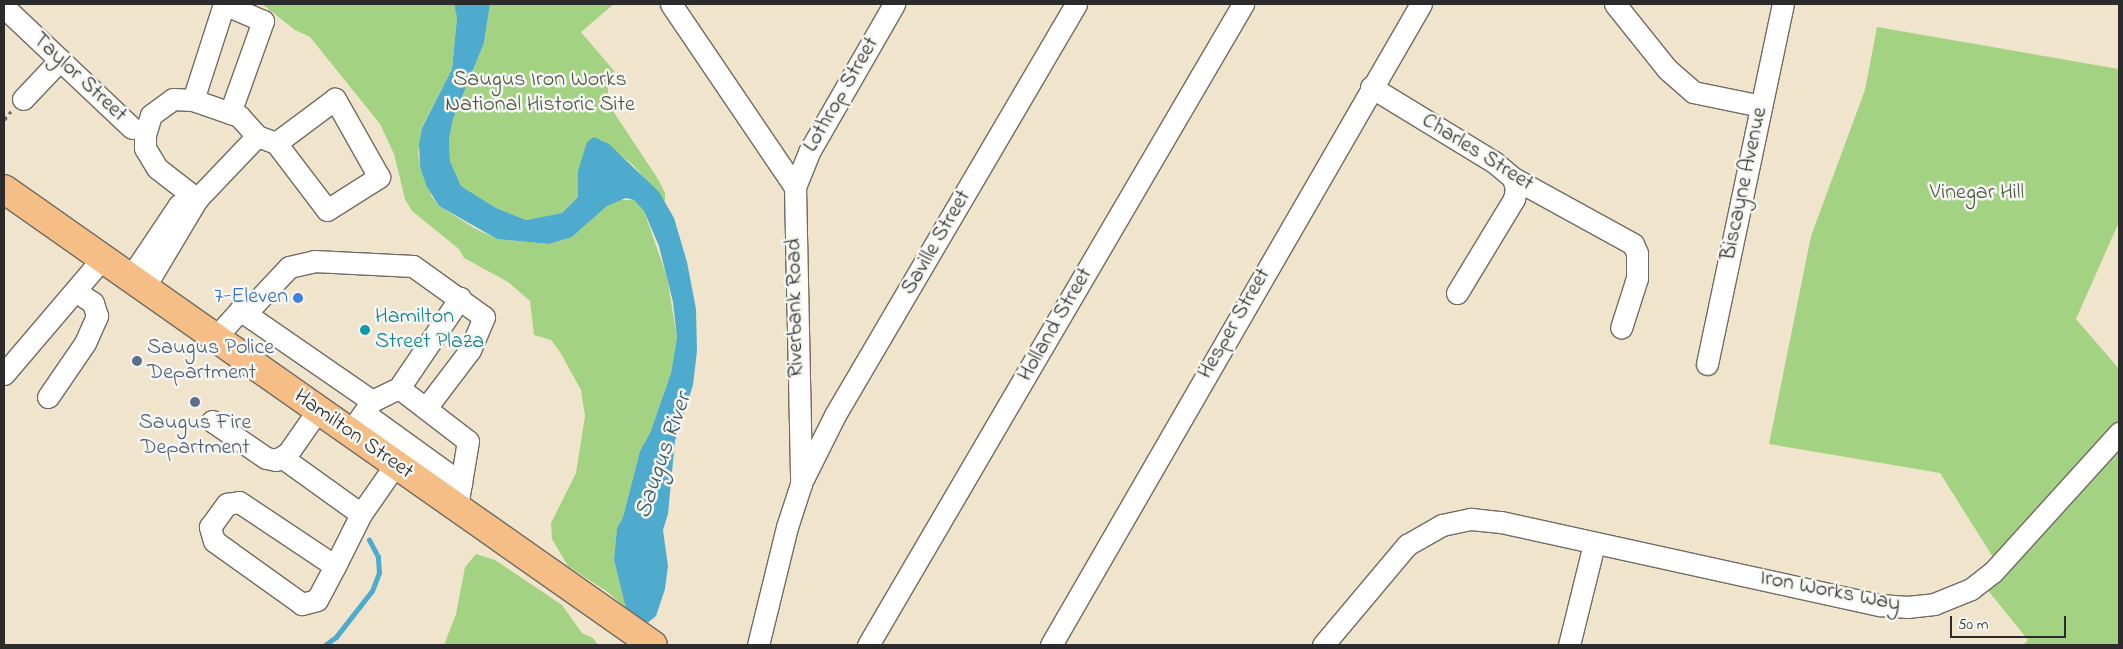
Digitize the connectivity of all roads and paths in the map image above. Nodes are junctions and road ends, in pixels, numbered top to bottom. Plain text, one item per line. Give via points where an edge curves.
1 (671, 4) edge
2 (894, 4) edge
3 (1076, 4) edge
4 (1243, 4) edge
5 (1421, 4) edge
6 (1615, 4) edge
7 (1782, 4) edge
8 (4, 7) edge
9 (60, 60) junction
10 (1371, 87) junction
11 (23, 99) dead end
12 (193, 100) junction
13 (1761, 106) junction
14 (230, 113) junction
15 (132, 128) dead end
16 (267, 139) junction
17 (1513, 178) junction
18 (795, 187) junction
19 (4, 189) edge
20 (197, 199) junction
21 (102, 259) junction
22 (137, 283) junction
23 (76, 292) junction
24 (1457, 293) dead end
25 (460, 298) junction
26 (246, 313) junction
27 (1621, 328) dead end
28 (215, 338) junction
29 (1707, 364) dead end
30 (4, 374) edge
31 (399, 388) junction
32 (48, 397) dead end
33 (426, 408) junction
34 (318, 410) junction
35 (362, 416) junction
36 (212, 420) dead end
37 (2119, 433) edge
38 (283, 458) junction
39 (395, 465) junction
40 (801, 484) junction
41 (459, 495) junction
42 (362, 514) junction
43 (1594, 544) junction
44 (335, 566) junction
45 (649, 642) edge
46 (758, 645) edge
47 (868, 645) edge
48 (1051, 645) edge
49 (1323, 645) edge
50 (1569, 645) edge

1 - 18 street
2 - 18 street, Lothrop Street via 809,152
3 - 40 street, Saville Street via 835,415
4 - 47 street, Holland Street
5 - 10 street, Hesper Street
6 - 13 street via 1667,69 1693,92
7 - 13 street, Biscayne Avenue
8 - 9 street, Taylor Street
9 - 11 street
9 - 15 street, Taylor Street
10 - 17 street, Charles Street via 1494,162
10 - 48 street, Hesper Street
12 - 14 street
12 - 14 street via 224,4 262,21
12 - 20 street via 173,99 151,115 145,148 156,168
13 - 29 street, Biscayne Avenue
14 - 16 street via 239,116
16 - 16 street via 327,210 379,176 335,99
16 - 20 street
17 - 24 street via 1514,199
17 - 27 street, Charles Street via 1633,244 1638,253 1637,278
18 - 40 street, Riverbank Road
19 - 21 main road, Hamilton Street
20 - 22 street via 179,205
21 - 22 main road, Hamilton Street
21 - 23 street
22 - 28 main road, Hamilton Street
23 - 30 street
23 - 32 street via 95,306 96,316 85,343
25 - 26 street via 413,266 314,261 289,267
25 - 31 street
25 - 33 street via 481,313 484,320 470,350
26 - 28 street via 240,310
26 - 35 street
28 - 34 main road, Hamilton Street
31 - 33 street
31 - 35 street
33 - 41 street via 468,441
34 - 35 main road, Hamilton Street
34 - 38 street
35 - 39 main road, Hamilton Street
35 - 41 street
36 - 38 street via 266,458
37 - 43 street, Iron Works Way via 1993,572 1971,589 1934,604 1907,608 1880,606
38 - 42 street
39 - 41 main road, Hamilton Street
39 - 42 street
40 - 46 street, Riverbank Road
41 - 45 main road, Hamilton Street
42 - 44 street
43 - 49 street, Iron Works Way via 1491,520 1461,520 1442,525 1415,538 1400,552
43 - 50 street
44 - 44 street via 239,502 227,504 210,528 214,541 302,604 318,600

